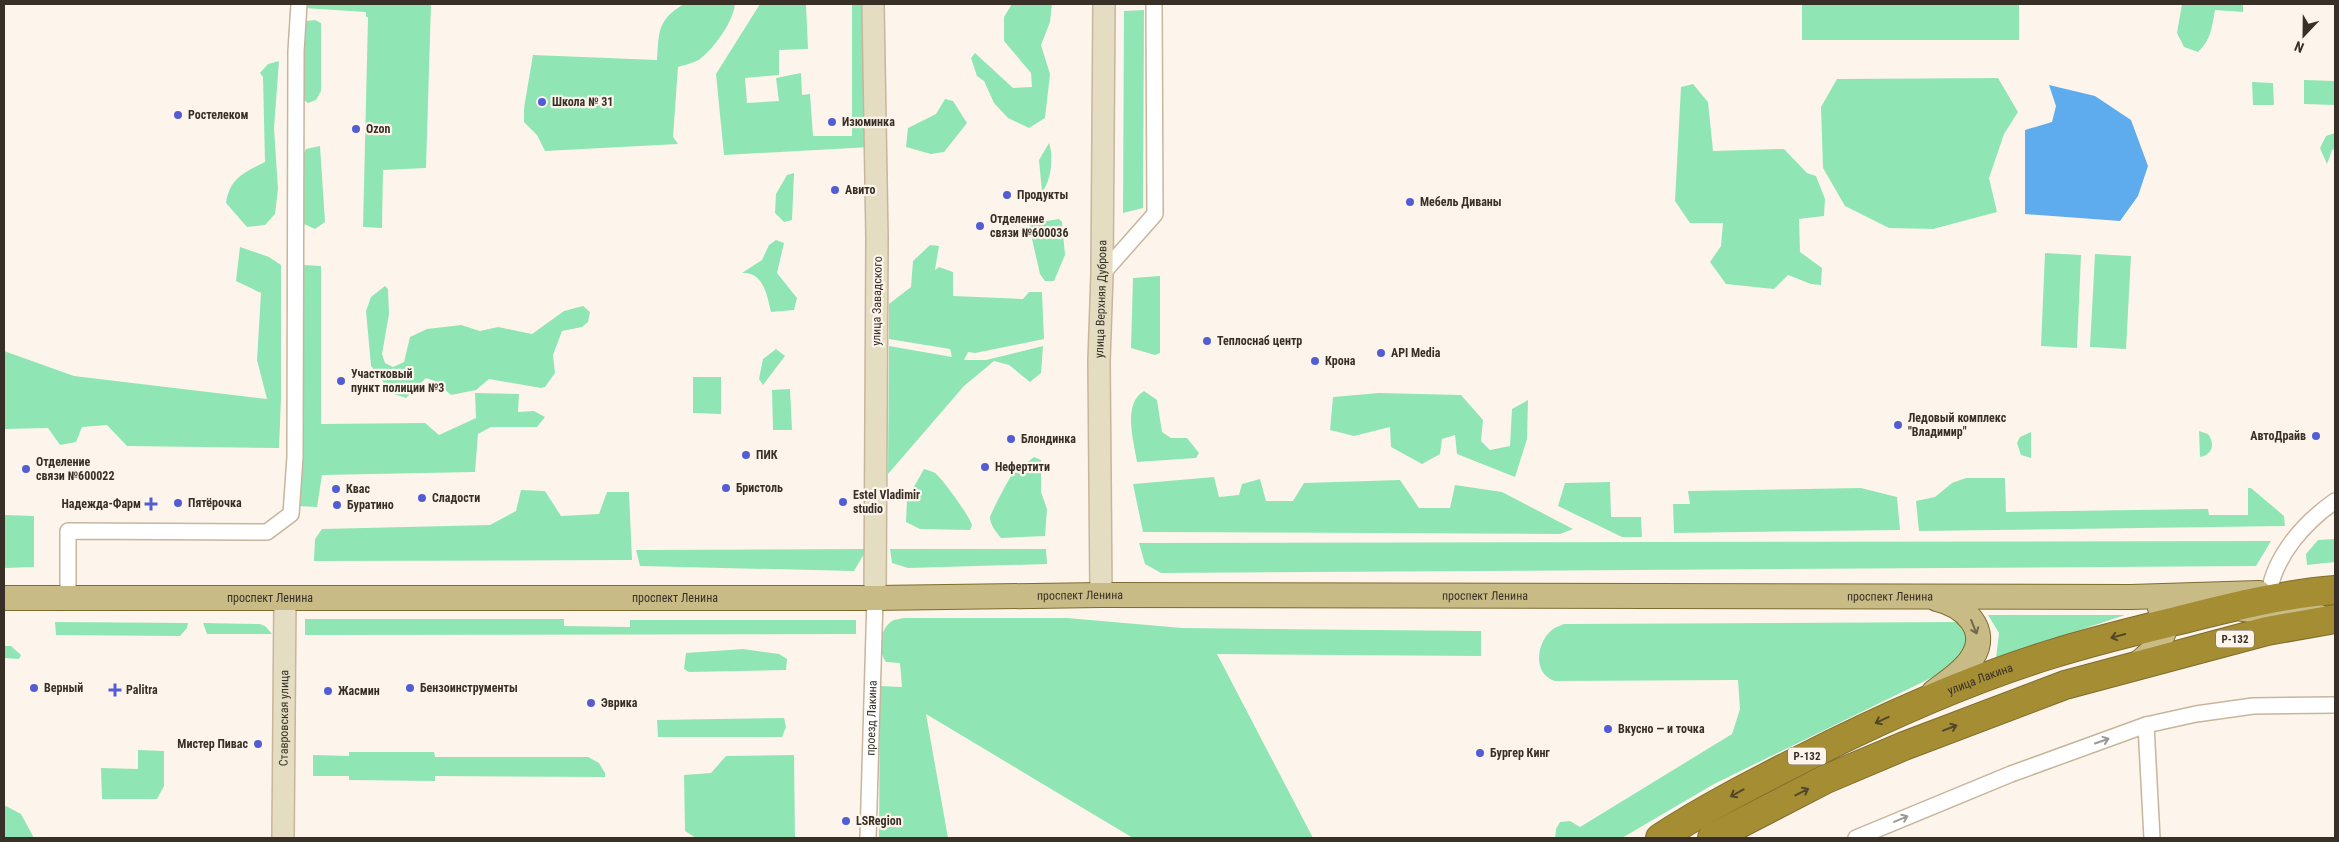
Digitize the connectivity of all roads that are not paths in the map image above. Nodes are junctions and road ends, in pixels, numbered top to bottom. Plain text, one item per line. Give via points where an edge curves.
1 (298, 4) edge
2 (873, 4) edge
3 (1104, 4) edge
4 (1154, 4) edge
5 (1102, 274) junction
6 (2335, 501) edge
7 (2330, 590) edge
8 (1101, 595) junction
9 (1920, 595) junction
10 (2157, 597) junction
11 (4, 598) edge
12 (68, 598) junction
13 (285, 598) junction
14 (875, 598) junction
15 (2131, 598) junction
16 (2267, 602) junction
17 (2231, 608) junction
18 (2335, 619) edge
19 (2165, 624) junction
20 (2136, 666) junction
21 (1926, 699) junction
22 (2335, 705) edge
23 (2146, 725) junction
24 (283, 838) edge
25 (868, 838) edge
26 (1660, 838) edge
27 (1712, 838) edge
28 (1856, 838) edge
29 (2152, 838) edge

1 - 12 street via 295,448 291,514 267,532 68,531
2 - 14 street, улица Завадского via 877,238
3 - 5 street, улица Верхняя Дуброва
4 - 5 street via 1155,214
5 - 8 street, улица Верхняя Дуброва via 1098,360
6 - 16 street via 2299,533 2274,569
7 - 16 highway, улица Лакина / Р-132
8 - 9 main road, проспект Ленина
8 - 14 main road, проспект Ленина
9 - 15 main road, проспект Ленина
9 -> 21 main road via 1962,609 1970,617 1978,636 1977,647 1967,666
10 - 15 main road, проспект Ленина
10 - 16 main road, проспект Ленина
10 - 17 main road, проспект Ленина
11 - 12 main road, проспект Ленина
12 - 13 main road, проспект Ленина
13 - 14 main road, проспект Ленина
13 - 24 street, Ставровская улица
14 - 25 street, проезд Лакина
15 - 19 main road via 2160,607
16 - 17 highway, улица Лакина / Р-132
16 - 18 main road, проспект Ленина
16 - 20 main road via 2242,623
17 - 19 highway, улица Лакина / Р-132
18 - 20 highway, Р-132 via 2267,631
19 - 20 main road via 2160,643
19 -> 21 highway, улица Лакина / Р-132 via 2051,654
27 -> 20 highway, Р-132 via 1826,779 1904,746 2065,685
21 -> 26 highway, улица Лакина / Р-132 via 1764,778
22 - 23 street via 2253,706
28 -> 23 street via 2010,774
23 - 29 street

